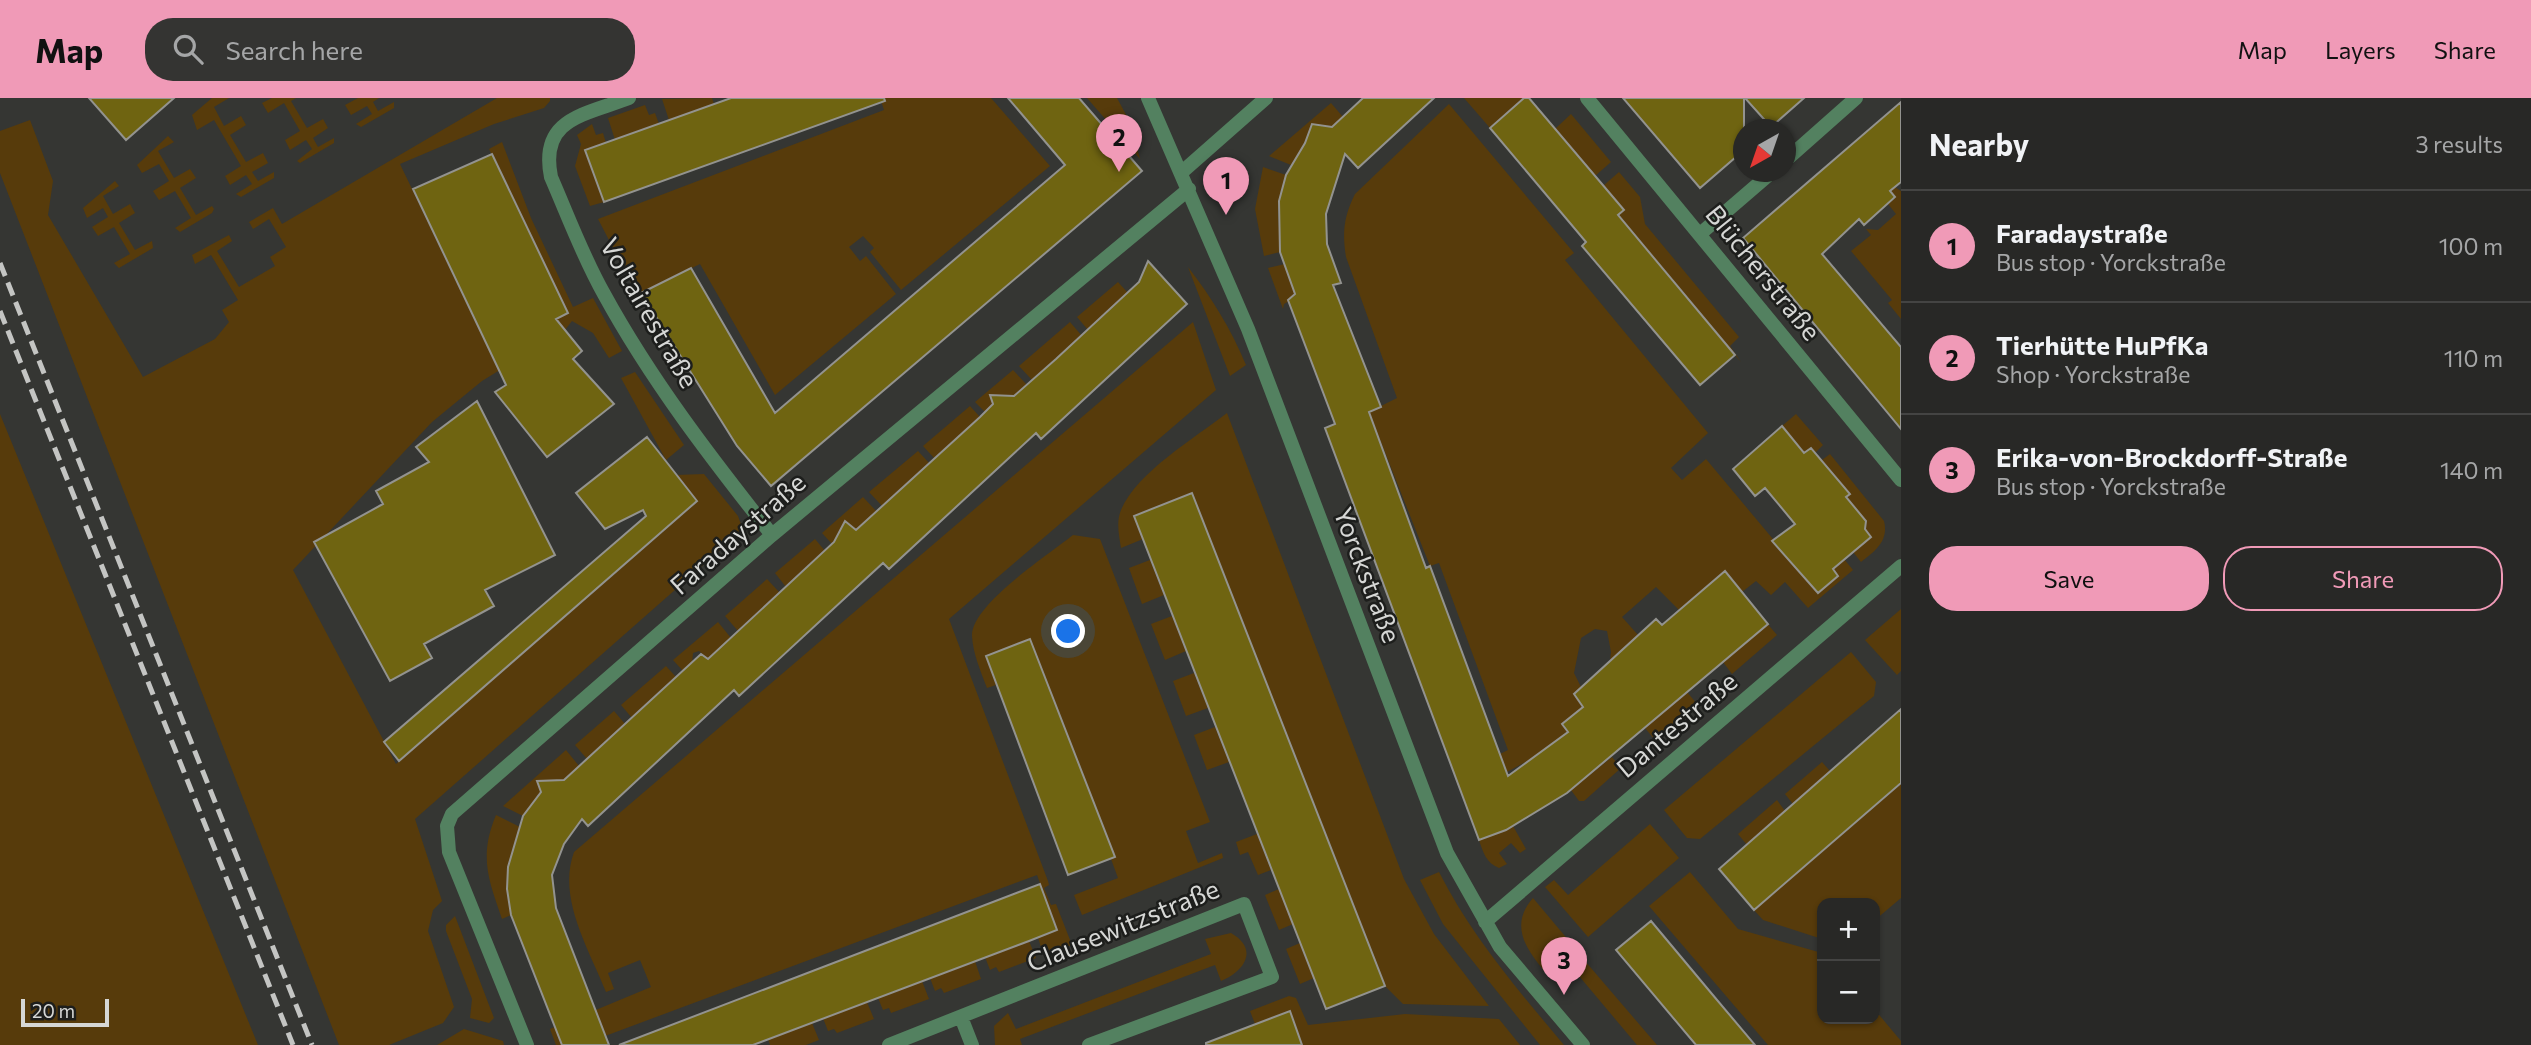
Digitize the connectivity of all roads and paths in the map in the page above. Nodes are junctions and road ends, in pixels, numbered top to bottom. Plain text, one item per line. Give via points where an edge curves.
1 (629, 98) edge
2 (1148, 98) edge
3 (1266, 98) edge
4 (1587, 98) edge
5 (1856, 98) edge
6 (1796, 151) edge
7 (1182, 172) junction
8 (1760, 182) edge
9 (1189, 189) junction
10 (1700, 234) junction
11 (1901, 480) edge
12 (772, 536) junction
13 (1901, 566) edge
14 (1485, 922) junction
15 (961, 1017) junction
16 (527, 1045) edge
17 (889, 1045) edge
18 (972, 1045) edge
19 (1089, 1045) edge
20 (1583, 1045) edge

1 - 12 street, Voltairestraße via 568,121 551,138 547,158 551,177 603,292 701,445
2 - 7 street, Yorckstraße
3 - 7 street
4 - 10 street, Blücherstraße
5 - 6 street
7 - 9 street, Yorckstraße
8 - 10 street
9 - 12 street, Faradaystraße
9 - 14 street, Yorckstraße via 1248,329 1447,853
10 - 11 street, Blücherstraße
12 - 16 street, Faradaystraße via 452,814 447,827 449,852
13 - 14 street, Dantestraße
14 - 20 street, Yorckstraße via 1500,947
15 - 17 street, Clausewitzstraße
15 - 18 street
15 - 19 street, Clausewitzstraße via 1244,904 1272,977

